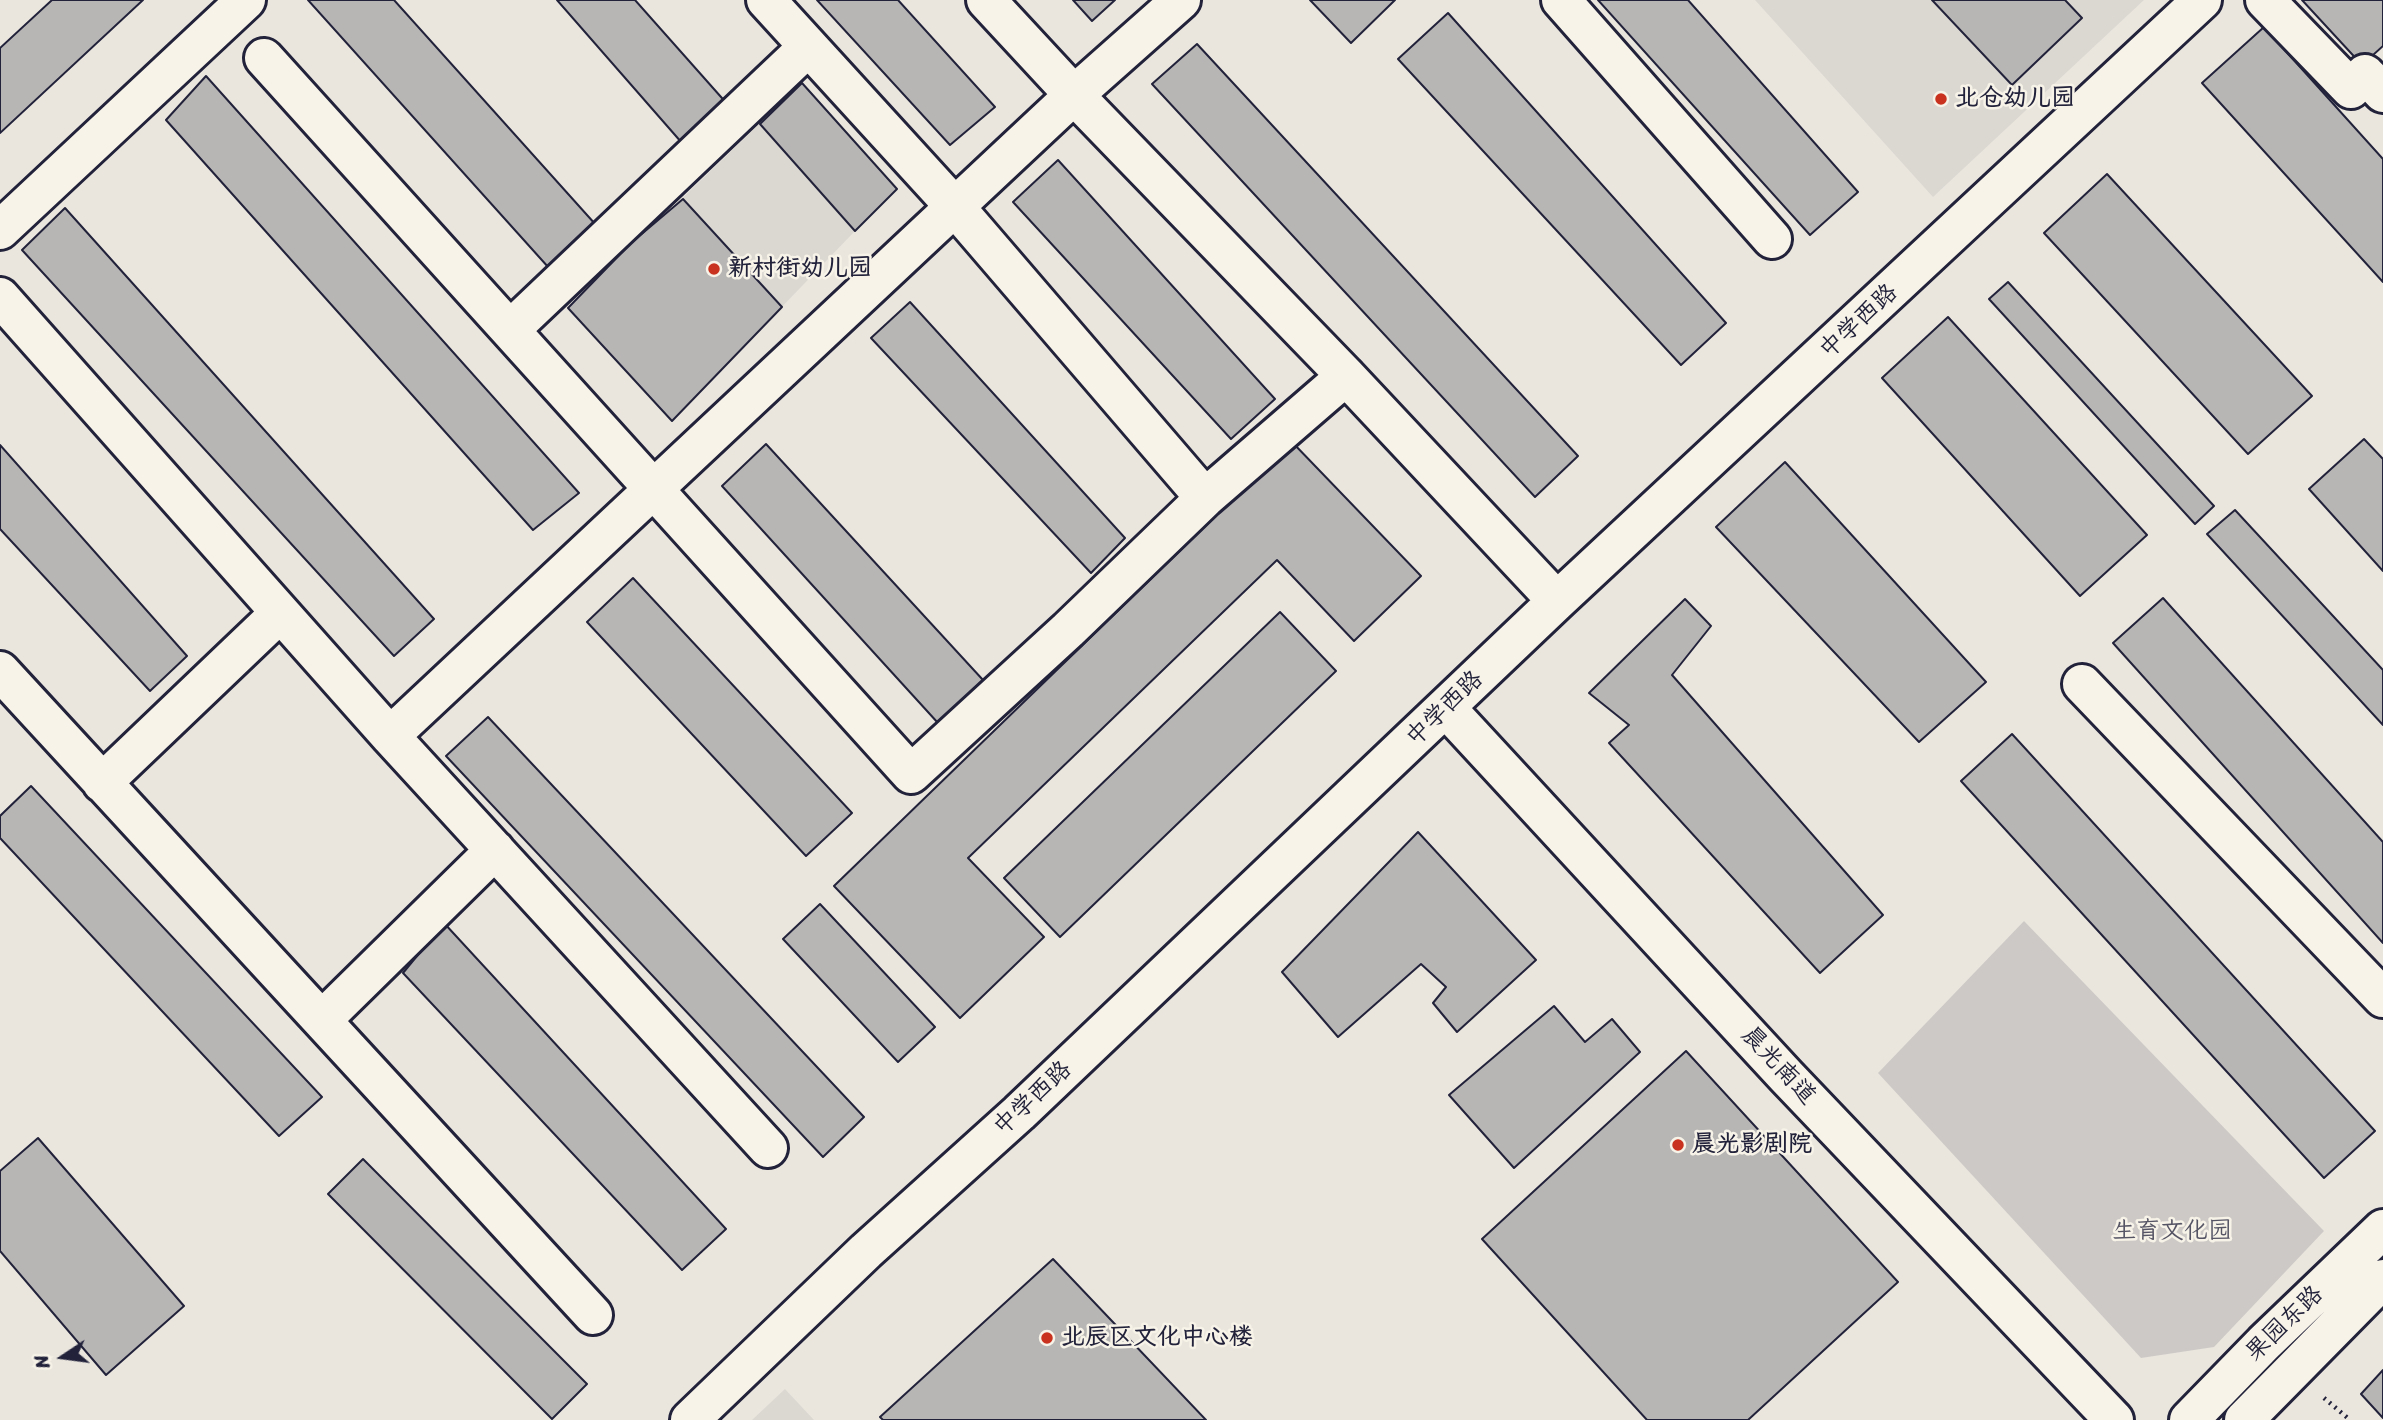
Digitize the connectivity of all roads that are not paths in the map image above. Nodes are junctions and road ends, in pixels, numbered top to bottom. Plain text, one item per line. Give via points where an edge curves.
1 (246, 0) edge
2 (766, 0) edge
3 (986, 0) edge
4 (1181, 0) edge
5 (1561, 0) edge
6 (2202, 0) edge
7 (2265, 0) edge
8 (808, 47) junction
9 (264, 58) dead end
10 (2383, 93) edge
11 (1074, 95) junction
12 (955, 207) junction
13 (0, 230) edge
14 (1772, 239) dead end
15 (0, 297) edge
16 (511, 329) junction
17 (1346, 376) junction
18 (654, 488) junction
19 (1205, 498) junction
20 (1557, 601) junction
21 (280, 612) junction
22 (0, 671) edge
23 (2082, 684) dead end
24 (1446, 708) junction
25 (390, 736) junction
26 (102, 783) junction
27 (495, 850) junction
28 (2383, 998) edge
29 (322, 1020) junction
30 (768, 1148) dead end
31 (2383, 1229) edge
32 (2383, 1279) edge
33 (593, 1315) dead end
34 (690, 1420) edge
35 (2114, 1420) edge
36 (2189, 1420) edge
37 (2245, 1420) edge

1 - 13 street
2 - 8 street
3 - 11 street
4 - 11 street
5 - 14 street
6 - 20 street, 中学西路
7 - 10 street via 2350,89 2365,74
8 - 12 street
8 - 16 street
9 - 16 street
11 - 12 street
11 - 17 street
12 - 18 street
12 - 19 street
15 - 21 street
16 - 18 street
17 - 19 street
17 - 20 street
18 - 19 street via 911,774
18 - 25 street
20 - 24 street, 中学西路
21 - 25 street
21 - 26 street
22 - 26 street
23 - 28 street
24 - 34 street, 中学西路
24 - 35 street, 晨光南道 via 1786,1076
25 - 27 street
26 - 29 street
27 - 29 street
27 - 30 street
29 - 33 street
31 - 36 street, 果园东路
32 - 37 street, 果园东路

